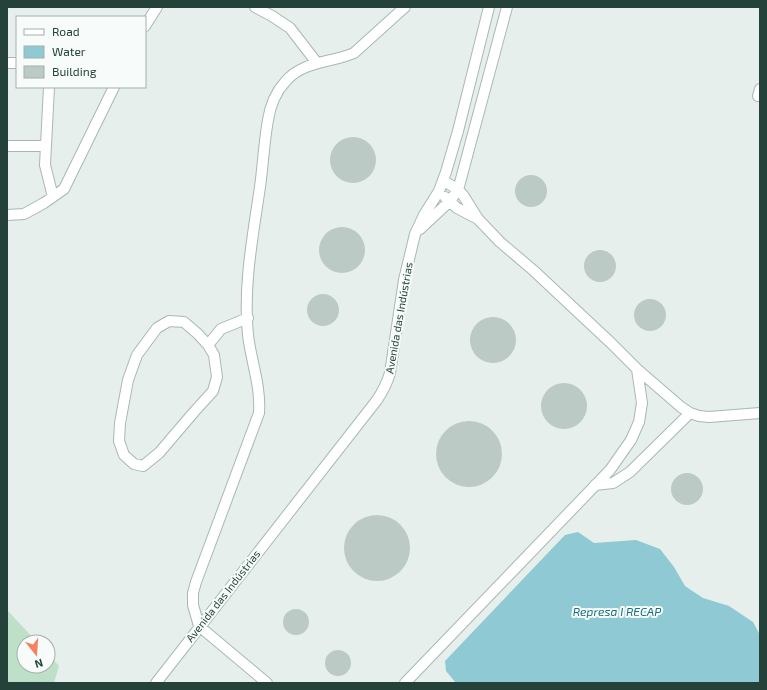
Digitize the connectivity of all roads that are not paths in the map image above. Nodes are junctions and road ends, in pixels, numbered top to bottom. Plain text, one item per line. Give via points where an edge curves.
1 (157, 7) edge
2 (255, 7) edge
3 (405, 7) edge
4 (489, 7) edge
5 (507, 7) edge
6 (146, 24) edge
7 (317, 63) junction
8 (49, 88) edge
9 (114, 88) edge
10 (7, 146) edge
11 (46, 146) junction
12 (441, 186) junction
13 (458, 190) junction
14 (53, 197) junction
15 (449, 202) junction
16 (7, 215) edge
17 (478, 219) junction
18 (415, 234) junction
19 (248, 318) junction
20 (208, 345) junction
21 (637, 369) junction
22 (690, 413) junction
23 (760, 413) edge
24 (595, 485) junction
25 (199, 626) junction
26 (156, 683) edge
27 (267, 683) edge
28 (405, 683) edge

1 - 6 lane
2 - 7 lane via 290,28
3 - 7 lane via 354,53
4 - 12 lane, Avenida das Indústrias via 458,131
5 - 13 lane
7 - 19 lane via 297,71 285,81 276,95 268,119 249,264
8 - 11 lane
9 - 14 lane via 64,189
10 - 11 lane
11 - 14 lane via 45,165
12 - 13 lane via 453,186
12 - 15 lane
12 - 18 lane, Avenida das Indústrias
13 - 15 lane
13 - 17 lane
14 - 16 lane via 24,214
15 - 17 lane
15 - 18 lane
17 - 21 lane
18 - 25 lane, Avenida das Indústrias via 404,280 390,373 383,390
19 - 20 lane via 221,329
19 - 25 lane via 259,413 196,582 193,605
20 - 20 lane via 214,355 217,377 213,391 159,453 143,466 134,464 124,456 119,441 128,380 137,355 157,328 169,321 184,322
21 - 22 lane
21 - 24 lane via 642,403 639,422 631,440 610,470
22 - 23 lane via 709,417
22 - 24 lane via 630,472 613,483
24 - 28 lane
25 - 26 lane, Avenida das Indústrias
25 - 27 lane

